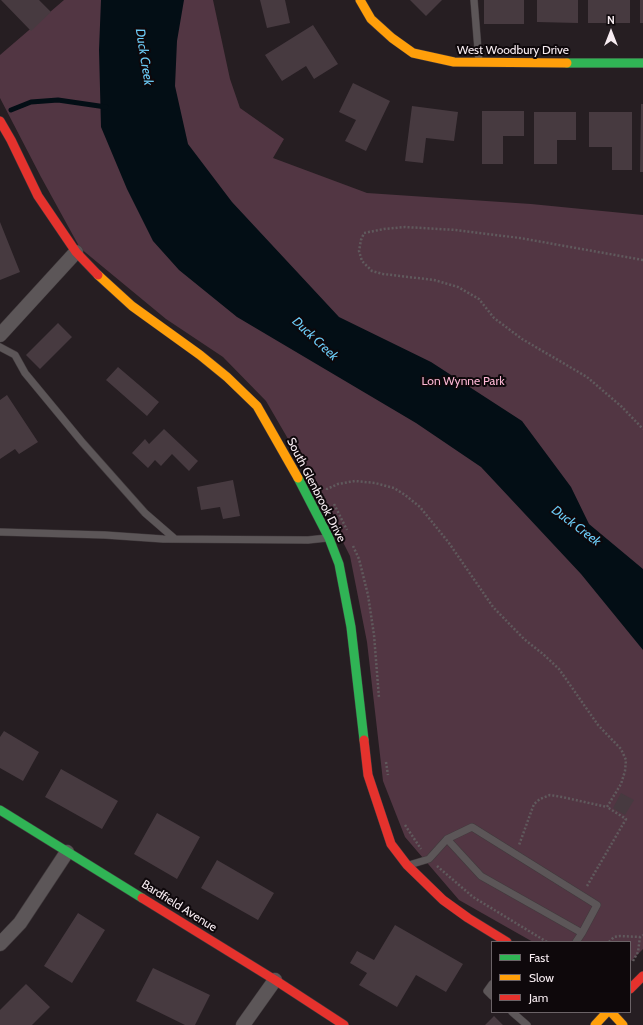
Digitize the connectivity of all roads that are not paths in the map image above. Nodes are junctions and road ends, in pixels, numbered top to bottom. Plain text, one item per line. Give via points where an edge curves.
1 (360, 0) edge
2 (474, 0) edge
3 (479, 62) junction
4 (643, 63) edge
5 (0, 121) edge
6 (76, 252) junction
7 (0, 335) edge
8 (0, 347) edge
9 (0, 532) edge
10 (329, 538) junction
11 (175, 539) junction
12 (0, 810) edge
13 (447, 839) junction
14 (67, 852) junction
15 (407, 865) junction
16 (582, 933) junction
17 (505, 941) edge
18 (577, 941) edge
19 (0, 944) edge
20 (643, 976) edge
21 (275, 980) junction
22 (491, 985) edge
23 (631, 988) edge
24 (491, 995) edge
25 (513, 1013) edge
26 (606, 1013) edge
27 (612, 1013) edge
28 (243, 1025) edge
29 (344, 1025) edge
30 (527, 1025) edge
31 (595, 1025) edge
32 (623, 1025) edge

1 - 3 street, West Woodbury Drive via 372,20 413,53 454,62
2 - 3 lane
3 - 4 street, West Woodbury Drive
5 - 6 street, South Glenbrook Drive via 38,196
6 - 7 street
6 - 10 street, South Glenbrook Drive via 102,280 132,306 200,355 257,406 308,495
8 - 11 lane via 15,356 25,373 82,442 146,513
9 - 11 lane
10 - 11 lane
10 - 15 street, South Glenbrook Drive via 339,564 351,627 368,775 391,844
12 - 14 street, Bardfield Avenue
13 - 15 lane via 429,859
13 - 16 lane via 481,876
13 - 16 lane via 472,827 597,905
14 - 19 street via 20,923
14 - 21 street, Bardfield Avenue
15 - 17 street, South Glenbrook Drive via 443,900
16 - 18 lane
20 - 23 street
21 - 28 street
21 - 29 street, Bardfield Avenue
22 - 24 lane via 487,991
25 - 30 lane
26 - 31 street
27 - 32 street

